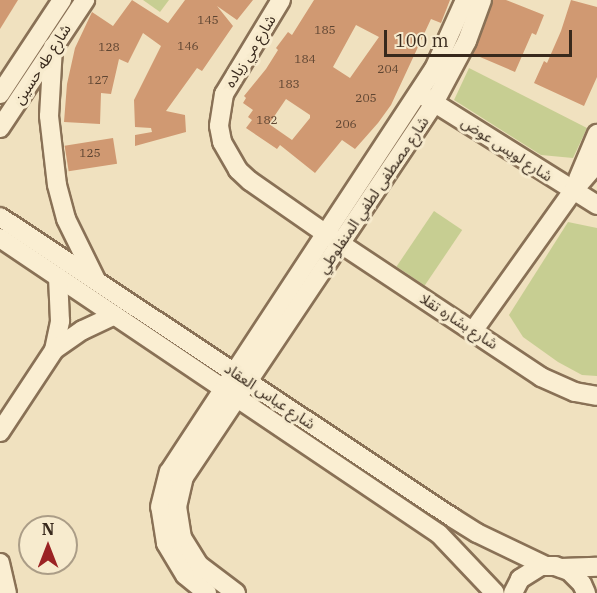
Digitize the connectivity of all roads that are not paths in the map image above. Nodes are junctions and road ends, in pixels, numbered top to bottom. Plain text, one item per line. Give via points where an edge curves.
1 (62, 0) edge
2 (85, 0) edge
3 (281, 0) edge
4 (465, 0) edge
5 (482, 0) edge
6 (53, 47) junction
7 (6, 72) edge
8 (418, 93) junction
9 (0, 94) edge
10 (434, 103) junction
11 (0, 128) edge
12 (597, 134) edge
13 (597, 164) edge
14 (573, 191) junction
15 (597, 205) edge
16 (0, 217) edge
17 (0, 238) edge
18 (333, 238) junction
19 (58, 278) junction
20 (97, 281) junction
21 (115, 315) junction
22 (473, 331) junction
23 (54, 350) junction
24 (241, 377) junction
25 (230, 393) junction
26 (597, 396) edge
27 (0, 432) edge
28 (0, 563) edge
29 (553, 567) junction
30 (597, 567) edge
31 (7, 593) edge
32 (207, 593) edge
33 (236, 593) edge
34 (495, 593) edge
35 (513, 593) edge
36 (586, 593) edge

1 - 7 street, شارع طه حسين
2 - 6 street, شارع طه حسين
3 - 18 street, شارع مي زياده via 224,94 220,109 222,142 238,170 250,181
4 - 8 street, شارع مصطفى لطفي المنفلوطي via 448,41
5 - 10 street, شارع مصطفى لطفي المنفلوطي via 467,41
6 - 11 street, شارع طه حسين
6 - 20 street via 49,116 57,185 66,219
7 - 9 street, شارع طه حسين
8 - 10 street, شارع لويس عوض
8 - 18 street, شارع مصطفى لطفي المنفلوطي
10 - 14 street, شارع لويس عوض
10 - 18 street, شارع مصطفى لطفي المنفلوطي
12 - 14 street
13 - 14 street
14 - 15 street, شارع لويس عوض
14 - 22 street
16 - 20 street, شارع عباس العقاد
17 - 19 street, شارع عباس العقاد
18 - 22 street, شارع بشاره تقلا
18 - 24 street, شارع مصطفى لطفي المنفلوطي
19 - 21 street, شارع عباس العقاد
19 - 23 street via 60,321
20 - 24 street, شارع عباس العقاد
21 - 23 street
21 - 25 street, شارع عباس العقاد
22 - 26 street, شارع بشاره تقلا via 541,376 575,392
23 - 27 street
24 - 25 street, شارع مصطفى لطفي المنفلوطي
24 - 29 street, شارع عباس العقاد via 477,533
25 - 32 street via 169,472 160,507 166,543 174,560
25 - 33 street via 184,477 177,507 182,538 189,552 210,575
25 - 34 street, شارع عباس العقاد via 439,534
28 - 31 street
29 - 30 street
29 - 35 street via 530,571 520,579
29 - 36 street via 576,577

